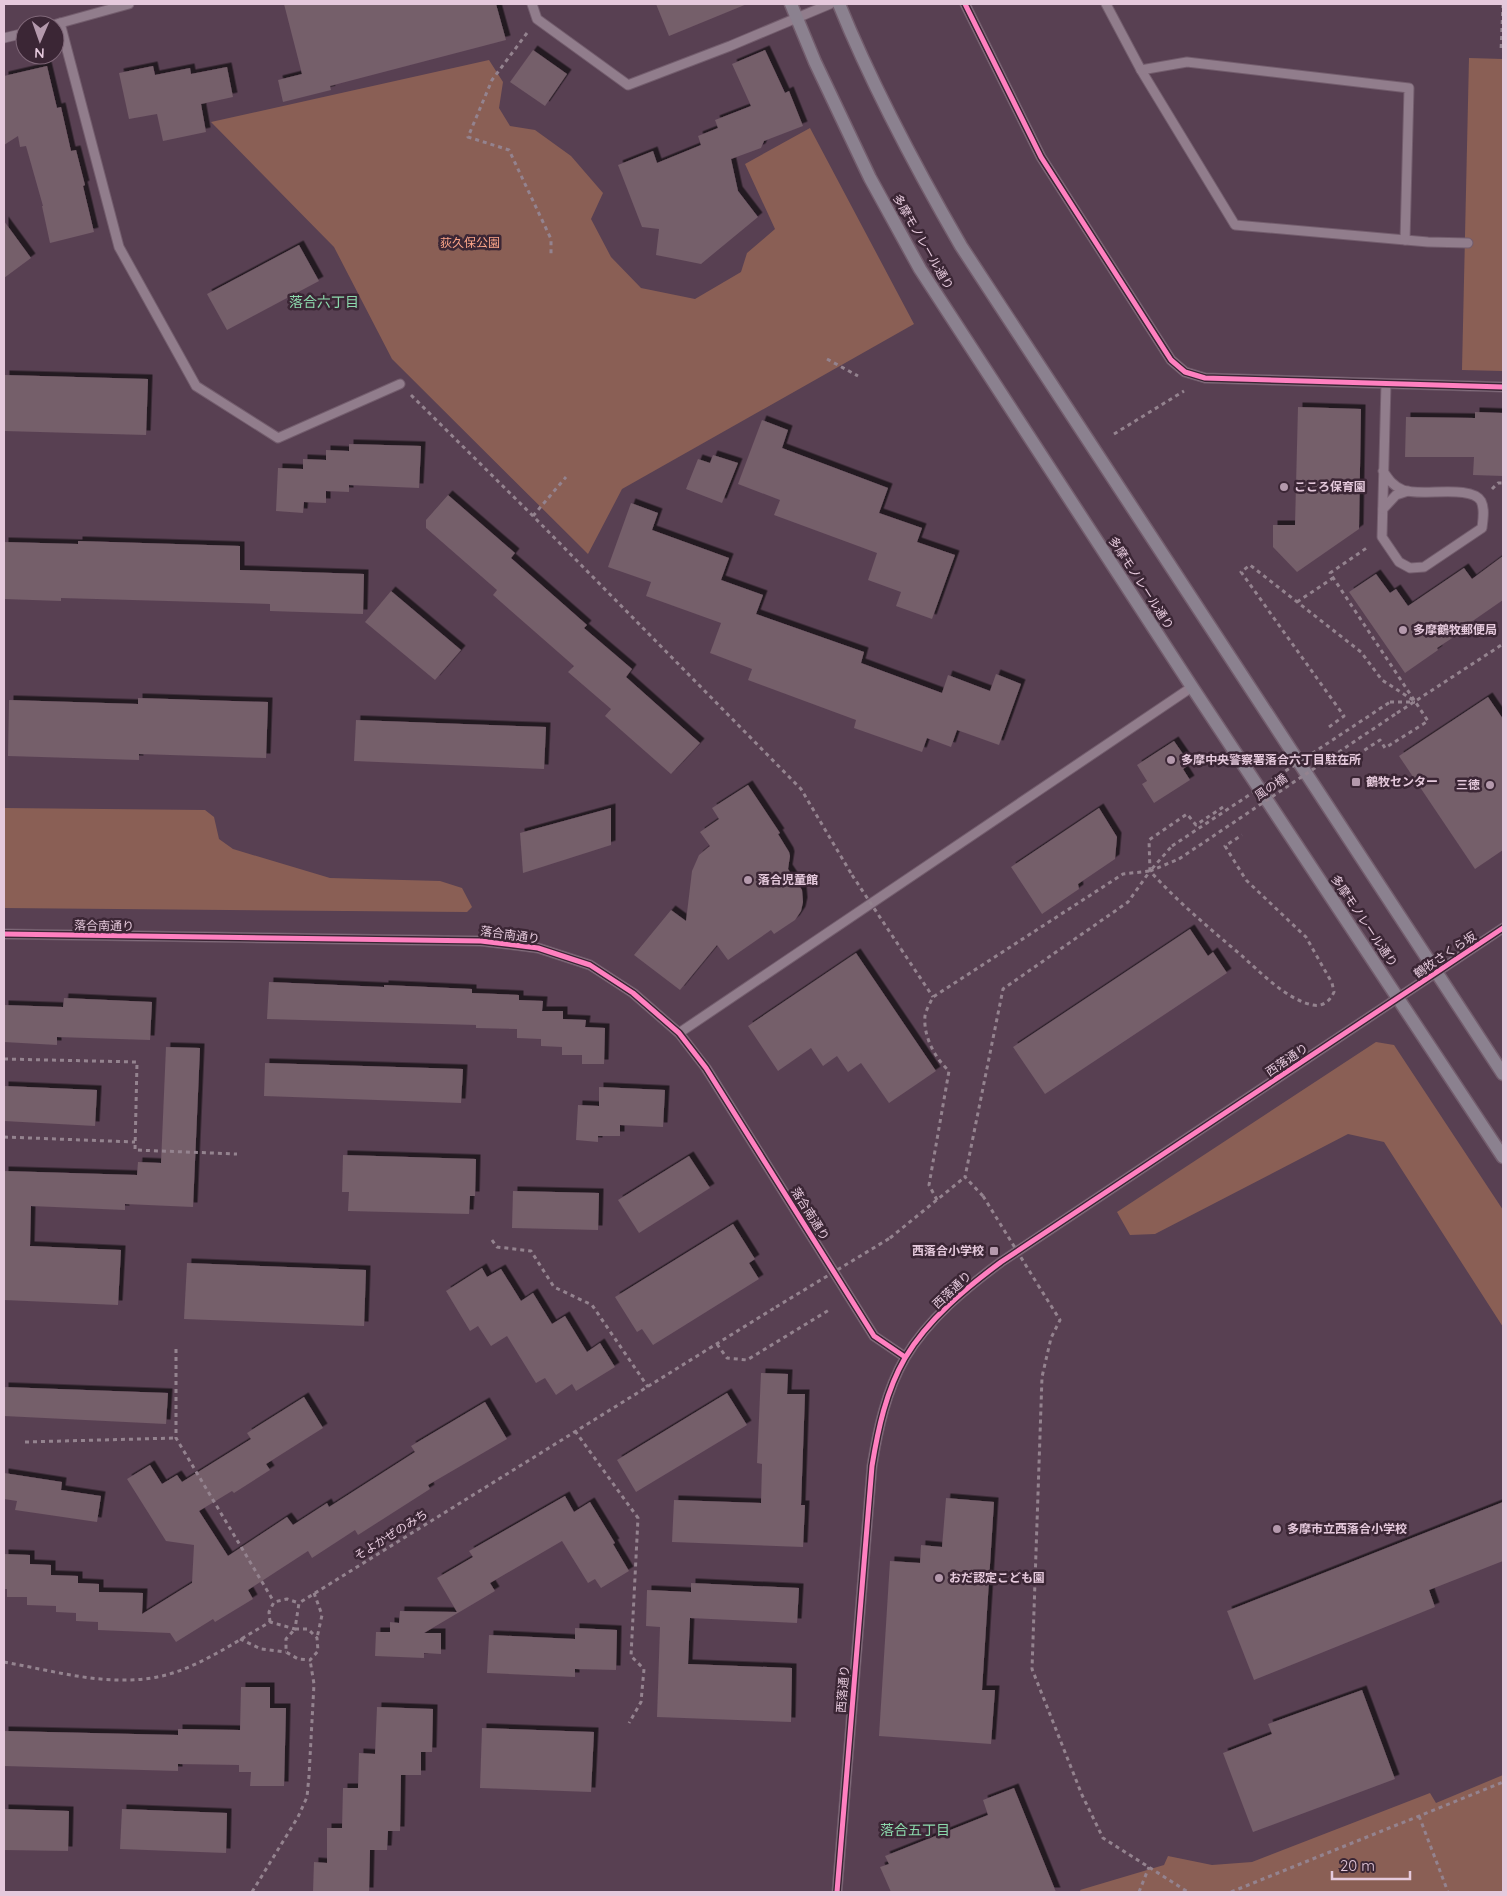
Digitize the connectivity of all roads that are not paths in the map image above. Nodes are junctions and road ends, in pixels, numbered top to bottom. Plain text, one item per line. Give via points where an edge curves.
1 (129, 4) edge
2 (532, 4) edge
3 (791, 4) edge
4 (830, 4) edge
5 (839, 4) edge
6 (965, 4) edge
7 (1106, 4) edge
8 (796, 17) junction
9 (65, 22) edge
10 (65, 55) edge
11 (1141, 70) junction
12 (1405, 240) junction
13 (1468, 243) dead end
14 (400, 384) road end
15 (1386, 384) junction
16 (1503, 387) edge
17 (1383, 472) junction
18 (1408, 491) junction
19 (1383, 509) junction
20 (1192, 687) junction
21 (1503, 928) edge
22 (4, 934) edge
23 (1437, 973) junction
24 (1399, 998) junction
25 (679, 1033) junction
26 (1503, 1074) edge
27 (1503, 1157) edge
28 (905, 1358) junction
29 (837, 1892) edge

1 - 9 street
2 - 8 street via 537,19 628,85
3 - 8 main road, 多摩モノレール通り
4 - 8 street
5 - 23 main road via 910,158 961,246
6 - 15 street via 1041,157 1171,360 1185,372 1205,378
7 - 11 street
8 - 20 main road, 多摩モノレール通り via 870,178 920,269
10 - 14 street via 120,247 196,386 278,438
11 - 12 street via 1235,225
11 - 12 street via 1187,62 1409,88
12 - 13 street
15 - 16 street
15 - 17 street
17 - 18 street via 1393,485
17 - 19 street
18 - 19 street via 1396,495
18 - 19 street via 1471,493 1481,500 1484,510 1482,528 1424,567 1410,568 1399,562 1382,537
20 - 24 main road, 多摩モノレール通り
20 - 25 street
21 - 23 street, 鶴牧さくら坂
22 - 25 street, 落合南通り via 482,941 538,948 590,965 633,993
23 - 24 street, 鶴牧さくら坂
23 - 26 main road
24 - 27 main road, 多摩モノレール通り
24 - 28 street, 西落通り via 983,1275 950,1302
25 - 28 street, 落合南通り via 706,1068 874,1336
28 - 29 street, 西落通り via 878,1428 872,1466

